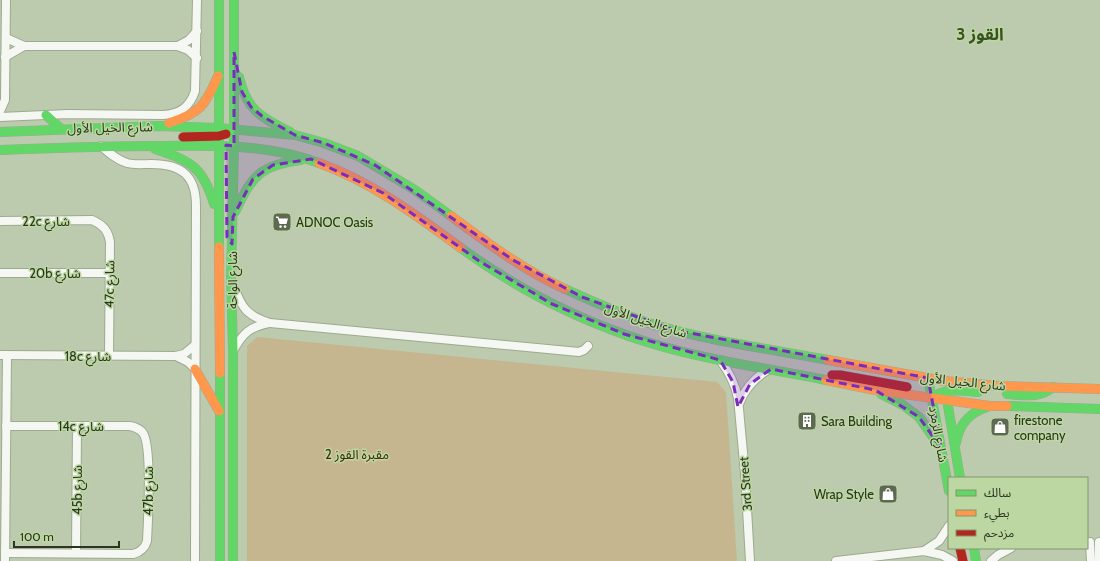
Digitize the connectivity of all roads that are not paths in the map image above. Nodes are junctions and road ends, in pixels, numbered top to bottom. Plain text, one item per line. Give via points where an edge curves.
1 (6, 0) edge
2 (197, 0) edge
3 (220, 0) edge
4 (234, 0) edge
5 (220, 28) junction
6 (197, 30) junction
7 (6, 38) junction
8 (24, 46) junction
9 (178, 46) junction
10 (234, 52) junction
11 (5, 57) junction
12 (196, 58) junction
13 (220, 72) junction
14 (2, 105) edge
15 (46, 115) junction
16 (22, 116) junction
17 (0, 117) edge
18 (159, 126) junction
19 (60, 128) junction
20 (0, 132) edge
21 (295, 135) junction
22 (226, 136) junction
23 (307, 138) junction
24 (101, 146) junction
25 (133, 146) junction
26 (144, 146) junction
27 (0, 150) edge
28 (311, 159) junction
29 (233, 217) junction
30 (92, 220) joint
31 (0, 221) edge
32 (219, 228) junction
33 (232, 244) junction
34 (0, 273) edge
35 (110, 273) junction
36 (231, 278) junction
37 (270, 323) junction
38 (195, 345) junction
39 (588, 346) dead end
40 (233, 351) junction
41 (4, 355) edge
42 (109, 356) junction
43 (176, 356) junction
44 (720, 360) junction
45 (195, 369) junction
46 (771, 369) junction
47 (928, 378) junction
48 (824, 380) junction
49 (944, 380) junction
50 (1053, 387) junction
51 (1100, 389) edge
52 (875, 390) junction
53 (945, 391) junction
54 (931, 394) junction
55 (947, 400) junction
56 (990, 406) junction
57 (738, 407) junction
58 (1100, 409) edge
59 (220, 411) junction
60 (6, 426) junction
61 (77, 426) junction
62 (146, 442) joint
63 (941, 448) junction
64 (955, 452) junction
65 (960, 477) edge
66 (948, 486) edge
67 (948, 528) edge
68 (1088, 542) edge
69 (1100, 542) edge
70 (220, 549) junction
71 (960, 549) edge
72 (974, 549) edge
73 (1009, 549) edge
74 (924, 551) junction
75 (76, 553) junction
76 (5, 557) edge
77 (195, 561) edge
78 (212, 561) edge
79 (220, 561) edge
80 (233, 561) edge
81 (750, 561) edge
82 (836, 561) edge
83 (953, 561) edge
84 (963, 561) edge
85 (976, 561) edge
86 (991, 561) edge
87 (1091, 561) edge
88 (1099, 561) edge

1 - 7 street
2 - 6 street
3 - 5 main road, شارع الواحة
4 - 10 main road, شارع الواحة
5 - 13 main road, شارع الواحة
5 - 22 main road via 226,38
6 - 9 street via 189,40
6 - 12 street
7 - 8 street
7 - 11 street
8 - 9 street
8 - 11 street
9 - 12 street via 188,50
10 - 21 main road via 242,92 251,108
10 - 22 main road, شارع الواحة
11 - 14 street
12 - 15 street via 195,91 189,104 178,112 163,115
13 - 18 main road via 202,108 190,116
13 - 22 main road, شارع الواحة
14 - 16 street
15 - 16 street
15 - 19 main road
16 - 17 street
18 - 19 main road, شارع الخيل الأول
18 - 22 main road, شارع الخيل الأول
19 - 20 main road, شارع الخيل الأول
21 - 22 main road, شارع الخيل الأول
21 - 23 main road, شارع الخيل الأول
22 - 23 main road via 295,143
22 - 25 main road via 153,138 142,140
22 - 26 main road, شارع الخيل الأول
22 - 28 main road, شارع الخيل الأول
22 - 29 main road, شارع الواحة
22 - 32 main road, شارع الواحة
22 - 33 main road via 227,237
23 - 47 main road, شارع الخيل الأول via 375,165 415,190 513,260 558,286 606,308 652,324 696,335
24 - 25 main road, شارع الخيل الأول
24 - 27 main road, شارع الخيل الأول
24 - 38 street via 126,163 172,166 191,180 196,198
25 - 26 main road, شارع الخيل الأول
26 - 32 main road via 182,158 203,175 210,190
28 - 29 main road via 281,162 259,173 248,186
28 - 44 main road, شارع الخيل الأول via 348,174 382,193 479,261 552,304 624,334
29 - 33 main road, شارع الواحة
30 - 31 street, 22c شارع
30 - 35 street, 47c شارع via 100,223 109,234
32 - 59 main road, شارع الواحة
33 - 36 main road, شارع الواحة
34 - 35 street, 20b شارع
35 - 42 street, 47c شارع
36 - 37 street via 244,308 258,319
36 - 40 main road, شارع الواحة
37 - 39 street via 579,352
37 - 40 street via 250,329
38 - 43 street, 18c شارع via 184,354
38 - 45 street
40 - 80 main road, شارع الواحة
41 - 42 street, 18c شارع
41 - 60 street
42 - 43 street, 18c شارع
43 - 45 street
44 - 46 main road, شارع الخيل الأول
44 - 57 street, 3rd Street via 733,382
45 - 59 main road
45 - 77 street
46 - 48 main road, شارع الخيل الأول
46 - 57 street via 750,384
47 - 49 main road, شارع الخيل الأول
47 - 54 main road, شارع الزمرد
48 - 52 main road, شارع الخيل الأول
48 - 54 main road via 831,375 840,375
49 - 50 main road, شارع الخيل الأول via 984,385
49 - 53 main road, شارع الزمرد
49 - 54 main road
50 - 51 main road, شارع الخيل الأول
50 - 53 main road via 1046,394 1037,396
52 - 54 main road, شارع الخيل الأول
52 - 63 main road via 918,417
53 - 54 main road
53 - 55 main road, شارع الزمرد
54 - 55 main road, شارع الخيل الأول
54 - 63 main road, شارع الزمرد
55 - 56 main road, شارع الخيل الأول
55 - 64 main road, شارع الزمرد
56 - 58 main road, شارع الخيل الأول
56 - 64 main road via 972,413 965,420 957,435
57 - 81 street, 3rd Street
59 - 70 main road, شارع الواحة
60 - 61 street, 14c شارع
60 - 76 street
61 - 62 street, 14c شارع via 133,427 141,430
61 - 75 street, 45b شارع
62 - 75 street, 47b شارع via 147,541 142,550 133,554
63 - 66 main road, شارع الزمرد
64 - 65 main road, شارع الزمرد
67 - 74 street via 939,541
68 - 69 street
68 - 87 street
69 - 88 street
70 - 78 main road
70 - 79 main road, شارع الواحة
71 - 84 main road
72 - 85 main road
73 - 86 street
74 - 82 street
74 - 83 street via 942,555
75 - 76 street

